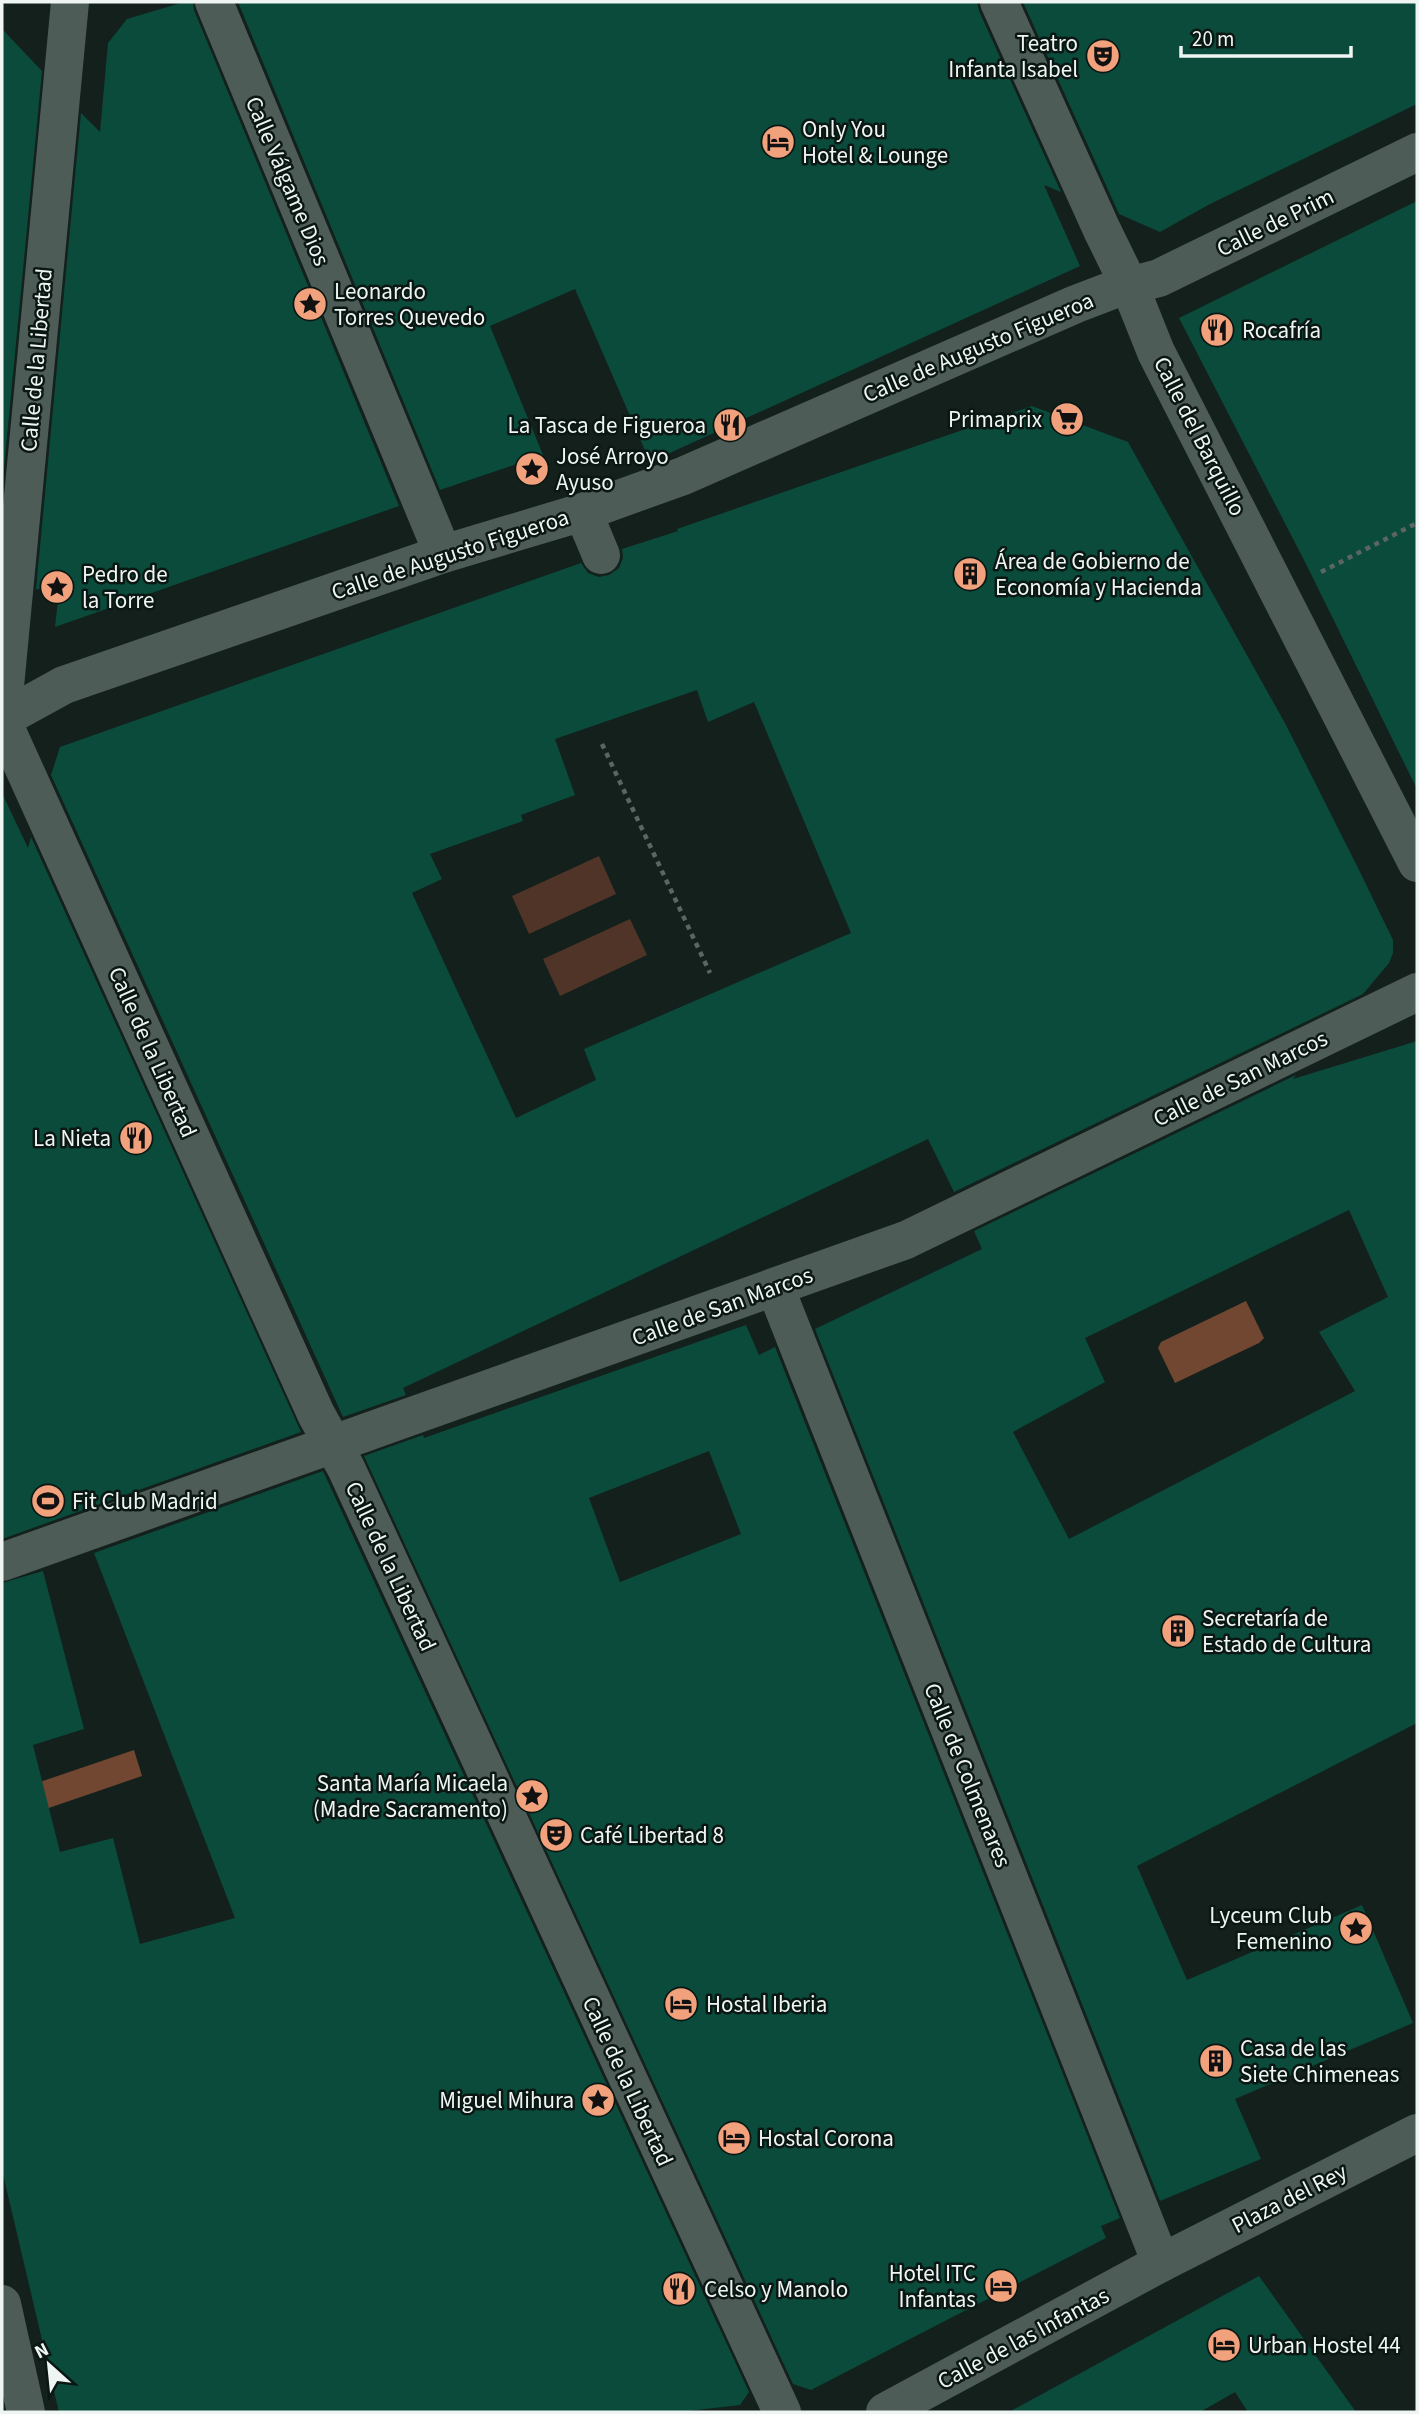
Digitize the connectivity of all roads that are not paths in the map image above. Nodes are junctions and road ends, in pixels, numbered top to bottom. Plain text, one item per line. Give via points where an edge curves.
1 (70, 2) edge
2 (214, 2) edge
3 (999, 2) edge
4 (1417, 152) edge
5 (1130, 287) junction
6 (583, 512) junction
7 (443, 554) junction
8 (601, 555) dead end
9 (2, 719) edge
10 (1417, 863) edge
11 (1417, 992) edge
12 (775, 1287) junction
13 (332, 1445) junction
14 (2, 1562) edge
15 (1417, 2133) edge
16 (1161, 2263) junction
17 (2, 2304) edge
18 (941, 2400) edge
19 (26, 2412) edge
20 (782, 2412) edge
21 (885, 2412) edge

1 - 9 street, Calle de la Libertad
2 - 7 street, Calle Válgame Dios
3 - 5 street, Calle del Barquillo
4 - 5 street, Calle de Prim via 1179,269
5 - 6 street, Calle de Augusto Figueroa via 1076,304 682,476
5 - 10 street, Calle del Barquillo via 1156,352
6 - 7 street, Calle de Augusto Figueroa
6 - 8 street
7 - 9 street, Calle de Augusto Figueroa via 64,685
9 - 13 street, Calle de la Libertad
11 - 12 street, Calle de San Marcos via 906,1240
12 - 13 street, Calle de San Marcos
12 - 16 street, Calle de Colmenares
13 - 14 street, Calle de San Marcos
13 - 20 street, Calle de la Libertad
15 - 16 street, Plaza del Rey
16 - 18 street, Calle de las Infantas
17 - 19 street
18 - 21 street, Calle de las Infantas

